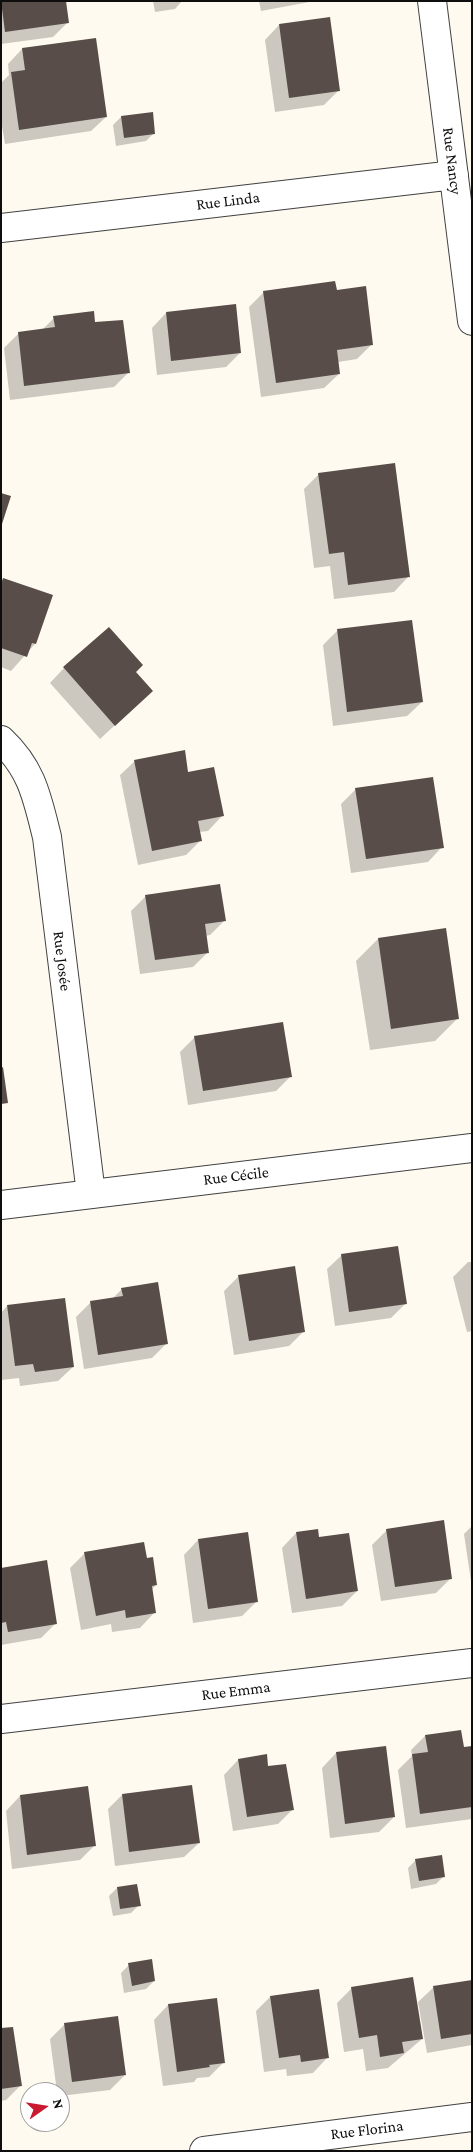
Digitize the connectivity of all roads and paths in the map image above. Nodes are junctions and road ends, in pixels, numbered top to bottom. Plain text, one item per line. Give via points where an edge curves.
1 (432, 1) edge
2 (454, 175) junction
3 (1, 228) edge
4 (472, 321) edge
5 (1, 740) edge
6 (472, 1148) edge
7 (91, 1194) junction
8 (1, 1205) edge
9 (472, 1663) edge
10 (1, 1720) edge
11 (472, 2117) edge
12 (204, 2151) edge

1 - 2 street, Rue Nancy
2 - 3 street, Rue Linda
2 - 4 street, Rue Nancy
5 - 7 street, Rue Josée via 13,751 35,787 46,836
6 - 7 street, Rue Cécile
7 - 8 street, Rue Cécile
9 - 10 street, Rue Emma
11 - 12 street, Rue Florina

